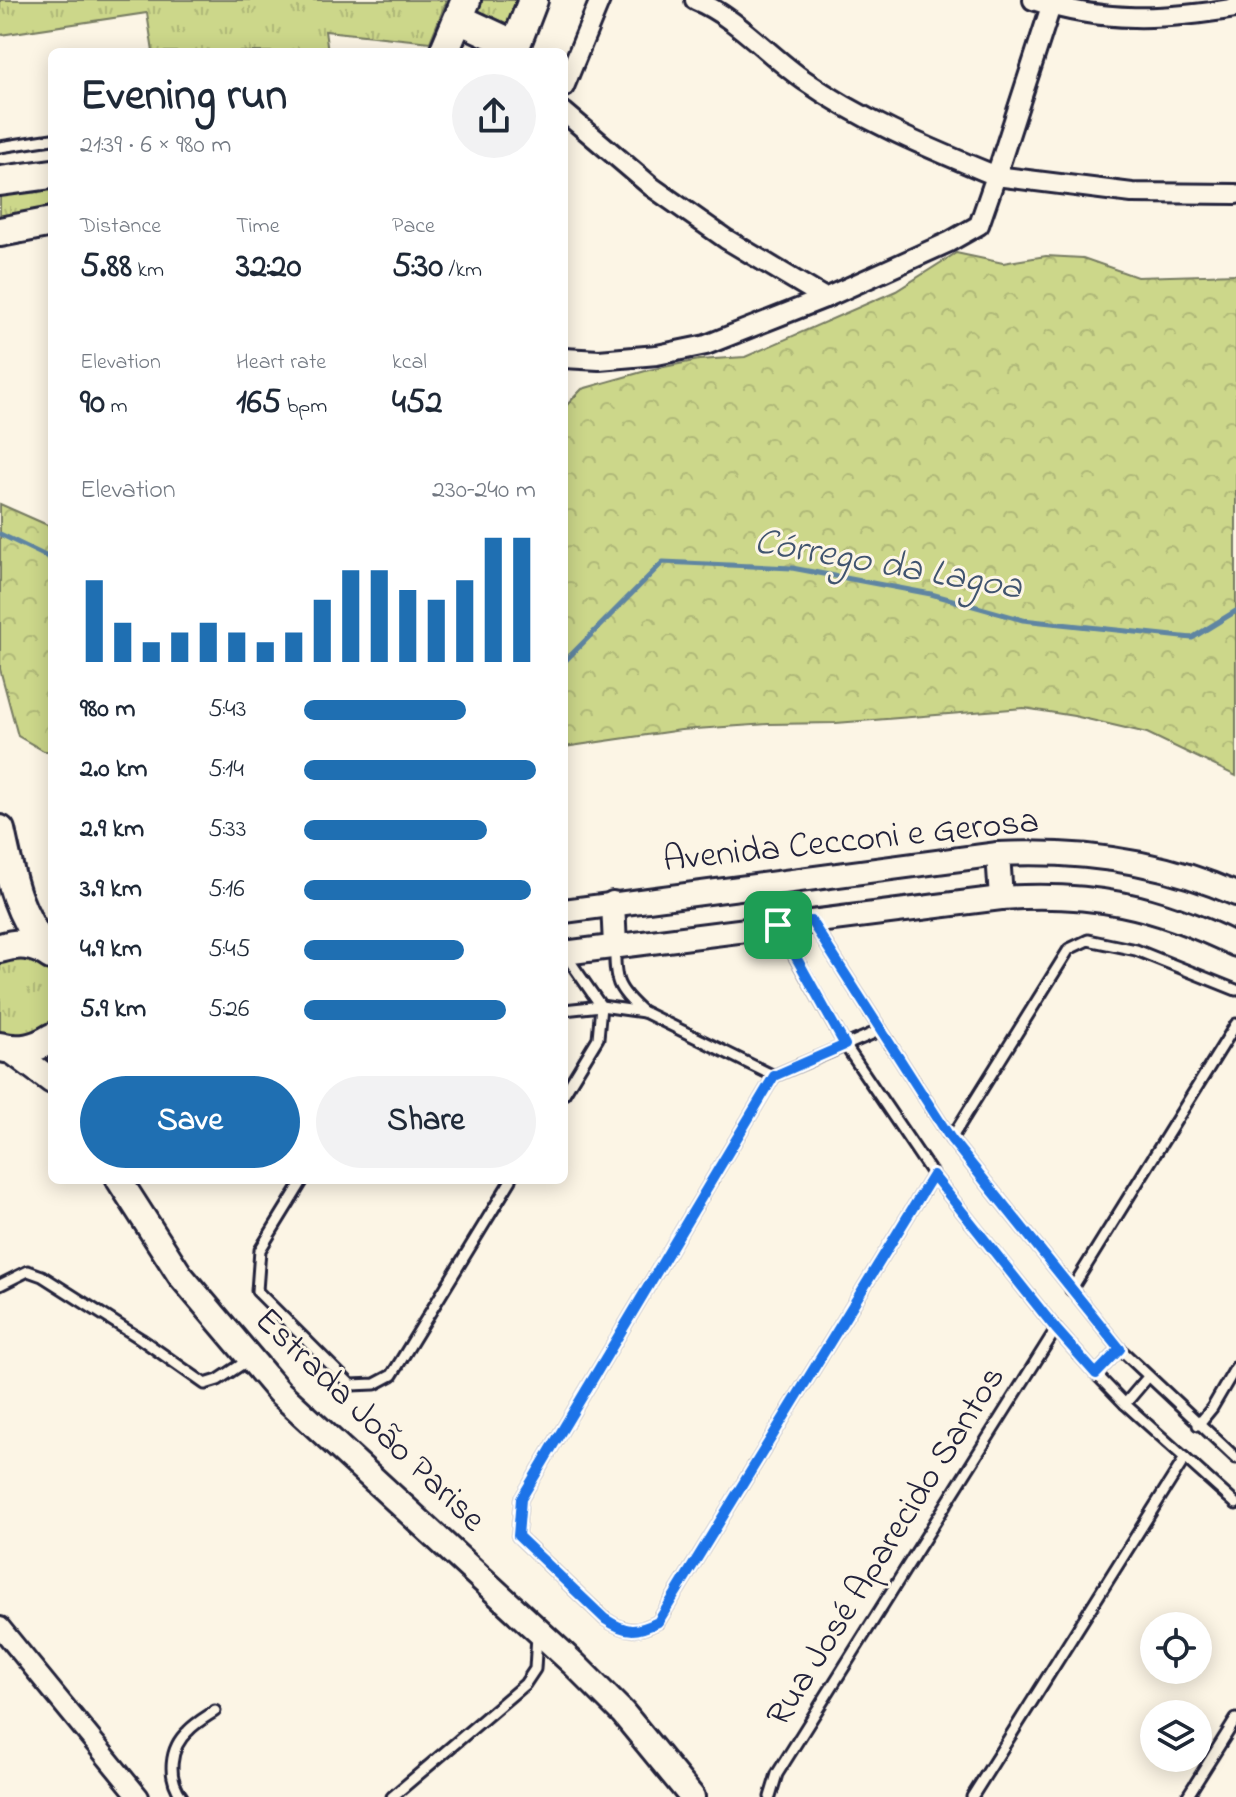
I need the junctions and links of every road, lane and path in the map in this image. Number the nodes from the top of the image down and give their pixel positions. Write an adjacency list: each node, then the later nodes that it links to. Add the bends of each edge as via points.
1 (533, 0): 9 (main road)
2 (600, 0): 10 (street)
3 (695, 0): 15 (street, via 843,106 891,133)
4 (1046, 2): 5 (street, via 1102,16 1149,19); 15 (street)
5 (1236, 8)
6 (463, 9): 7 (main road); 8 (main road)
7 (446, 48)
8 (509, 48)
9 (513, 48)
10 (568, 77)
11 (568, 115): 20 (street, via 652,187)
12 (48, 140): 13 (lane)
13 (0, 147)
14 (48, 175): 16 (main road)
15 (996, 176): 17 (street, via 1132,193); 20 (street, via 979,225)
16 (0, 181)
17 (1236, 194)
18 (48, 223): 19 (main road)
19 (0, 232)
20 (825, 298): 21 (street, via 706,345 657,355)
21 (568, 358)
22 (0, 830): 34 (main road, via 14,894)
23 (998, 854): 24 (street, Avenida Cecconi e Gerosa, via 1093,855 1204,880); 25 (street); 26 (street, Avenida Cecconi e Gerosa)
24 (1236, 894)
25 (1001, 898): 28 (street, Avenida Cecconi e Gerosa); 30 (street, Avenida Cecconi e Gerosa, via 1038,895 1132,905 1189,922)
26 (613, 903): 27 (street, Avenida Cecconi e Gerosa); 31 (street)
27 (568, 910)
28 (811, 921): 29 (street, Avenida Cecconi e Gerosa); 41 (lane)
29 (778, 925): 31 (street, Avenida Cecconi e Gerosa); 43 (lane)
30 (1236, 945)
31 (615, 946): 33 (street, Avenida Cecconi e Gerosa); 39 (lane, via 618,985)
32 (0, 948): 34 (main road, via 25,944)
33 (568, 952)
34 (48, 953)
35 (568, 959): 37 (lane)
36 (1236, 990): 48 (lane, via 1136,950 1088,940 1069,949)
37 (601, 1006): 38 (lane); 39 (lane); 47 (lane, via 598,1038)
38 (568, 1010)
39 (644, 1012): 45 (lane)
40 (1236, 1024): 54 (lane)
41 (881, 1030): 43 (lane); 48 (lane)
42 (48, 1040): 44 (main road, via 32,1049)
43 (845, 1045): 45 (lane); 49 (lane)
44 (4, 1048): 46 (main road)
45 (774, 1076): 49 (lane, via 521,1499 518,1536 617,1627 639,1631 658,1622)
46 (48, 1078)
47 (568, 1087)
48 (951, 1139): 54 (lane)
49 (933, 1175): 55 (lane)
50 (122, 1184): 57 (main road, Estrada João Parise, via 180,1275)
51 (301, 1184): 52 (lane, via 260,1250 257,1291 351,1385 375,1384 392,1375)
52 (509, 1184)
53 (0, 1285): 57 (lane, via 28,1271 42,1276 205,1384)
54 (1071, 1290): 56 (lane)
55 (1056, 1329): 59 (lane); 74 (lane, Rua José Aparecido Santos, via 777,1774)
56 (1120, 1349): 59 (lane); 60 (lane)
57 (250, 1359): 67 (main road, Estrada João Parise)
58 (1236, 1367): 62 (lane)
59 (1096, 1374): 61 (lane)
60 (1148, 1377): 61 (lane); 62 (lane)
61 (1125, 1404): 63 (lane)
62 (1198, 1425): 64 (lane)
63 (1185, 1458): 65 (lane); 75 (lane)
64 (1236, 1458)
65 (1236, 1504)
66 (0, 1627): 70 (street)
67 (537, 1632): 72 (lane, via 535,1669 525,1684); 73 (main road, Estrada João Parise, via 623,1713)
68 (215, 1711): 71 (lane, via 185,1732 171,1761 174,1787)
69 (1236, 1719): 76 (lane)
70 (139, 1797)
71 (182, 1797)
72 (392, 1797)
73 (692, 1797)
74 (770, 1797)
75 (972, 1797)
76 (1187, 1797)

